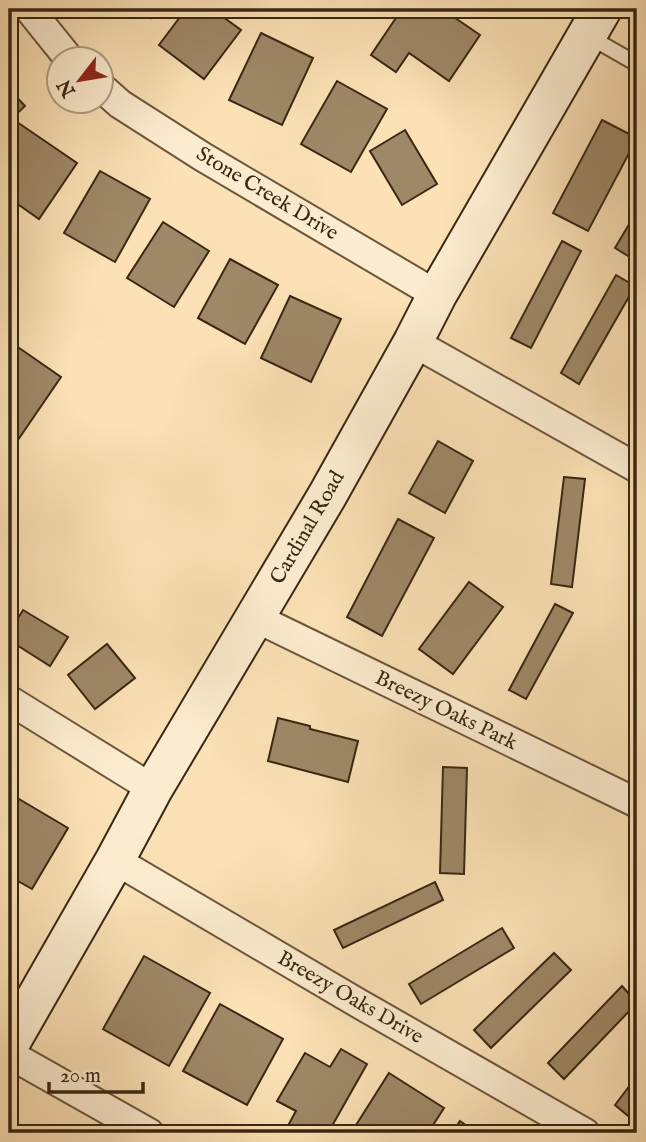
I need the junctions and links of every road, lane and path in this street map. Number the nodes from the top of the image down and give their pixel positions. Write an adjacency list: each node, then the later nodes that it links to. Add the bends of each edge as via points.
1 (29, 9): 3 (street)
2 (594, 22): 4 (lane); 6 (street, Cardinal Road)
3 (59, 46)
4 (637, 64)
5 (116, 100): 6 (street, Stone Creek Drive)
6 (436, 295): 7 (street, Cardinal Road)
7 (413, 342): 8 (street); 9 (street, Cardinal Road)
8 (637, 468)
9 (256, 618): 11 (street, Cardinal Road); 12 (street, Breezy Oaks Park)
10 (9, 700): 11 (street)
11 (153, 789): 13 (street, Cardinal Road)
12 (637, 803)
13 (115, 860): 14 (street, Cardinal Road); 17 (street, Breezy Oaks Drive)
14 (9, 1045)
15 (9, 1054): 16 (street)
16 (149, 1133)
17 (586, 1133)

